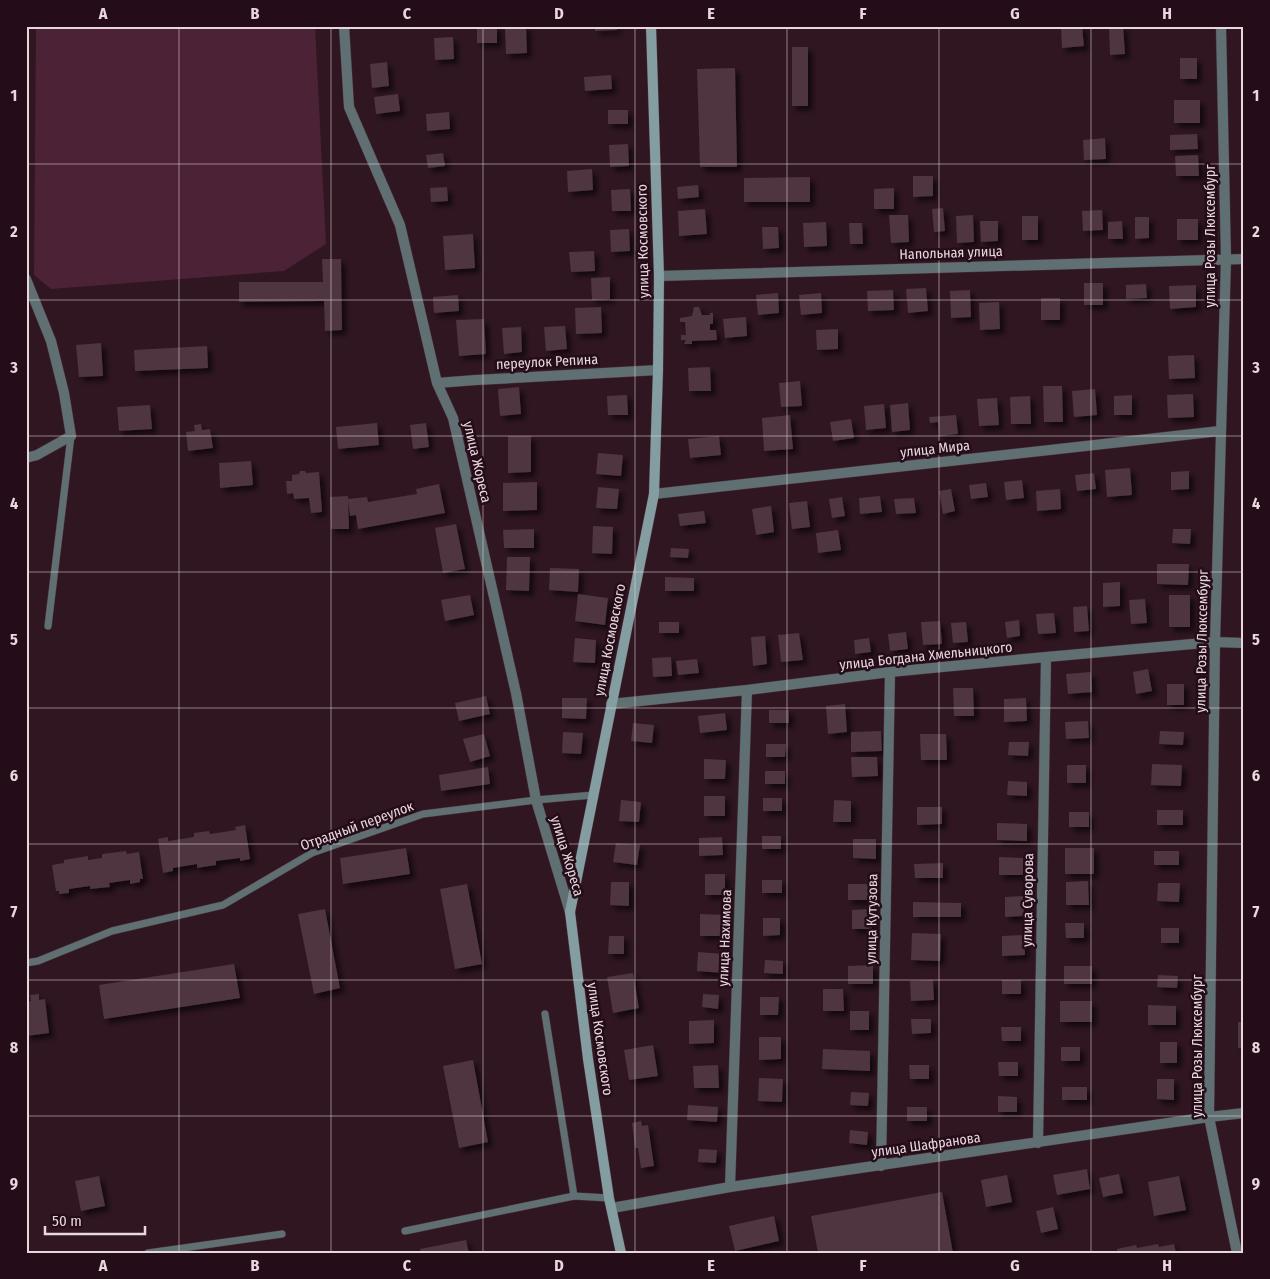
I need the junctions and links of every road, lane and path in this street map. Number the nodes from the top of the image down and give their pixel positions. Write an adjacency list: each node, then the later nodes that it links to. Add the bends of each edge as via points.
1 (344, 26): 9 (street, улица Жореса, via 349,107 400,224)
2 (651, 26): 6 (main road, улица Космовского)
3 (1221, 26): 4 (street, улица Розы Люксембург)
4 (1226, 259): 5 (street, Напольная улица); 6 (street, Напольная улица); 10 (street, улица Розы Люксембург)
5 (1244, 259)
6 (658, 276): 8 (main road, улица Космовского)
7 (26, 279): 11 (street, via 51,341)
8 (658, 370): 9 (street, переулок Репина); 13 (main road, улица Космовского)
9 (437, 384): 22 (street, улица Жореса, via 453,418 516,693)
10 (1220, 431): 13 (street, улица Мира); 15 (street, улица Розы Люксембург)
11 (71, 436): 12 (street); 14 (lane)
12 (26, 458)
13 (654, 494): 20 (main road, улица Космовского)
14 (48, 626)
15 (1215, 642): 16 (street, улица Богдана Хмельницкого); 17 (street, улица Богдана Хмельницкого); 27 (street, улица Розы Люксембург)
16 (1244, 643)
17 (1046, 657): 18 (street, улица Богдана Хмельницкого); 28 (street, улица Суворова)
18 (890, 672): 19 (street, улица Богдана Хмельницкого); 29 (street, улица Кутузова)
19 (747, 690): 20 (street, улица Богдана Хмельницкого); 30 (street, улица Нахимова)
20 (611, 704): 21 (main road, улица Космовского)
21 (593, 795): 22 (lane, Отрадный переулок); 23 (main road, улица Космовского)
22 (536, 800): 23 (street, улица Жореса); 24 (lane, Отрадный переулок, via 423,814 312,854 223,904 112,931)
23 (570, 912): 32 (main road, улица Космовского, via 588,1059)
24 (26, 963)
25 (545, 1014): 31 (lane)
26 (1244, 1113): 27 (street, улица Шафранова)
27 (1209, 1117): 28 (street, улица Шафранова); 37 (street, улица Розы Люксембург)
28 (1038, 1143): 29 (street, улица Шафранова)
29 (881, 1166): 30 (street, улица Шафранова)
30 (730, 1187): 32 (street, улица Шафранова)
31 (574, 1196): 32 (lane); 33 (lane)
32 (611, 1203): 36 (main road, улица Космовского)
33 (405, 1231)
34 (282, 1234): 35 (lane)
35 (148, 1253)
36 (621, 1253)
37 (1237, 1253)

